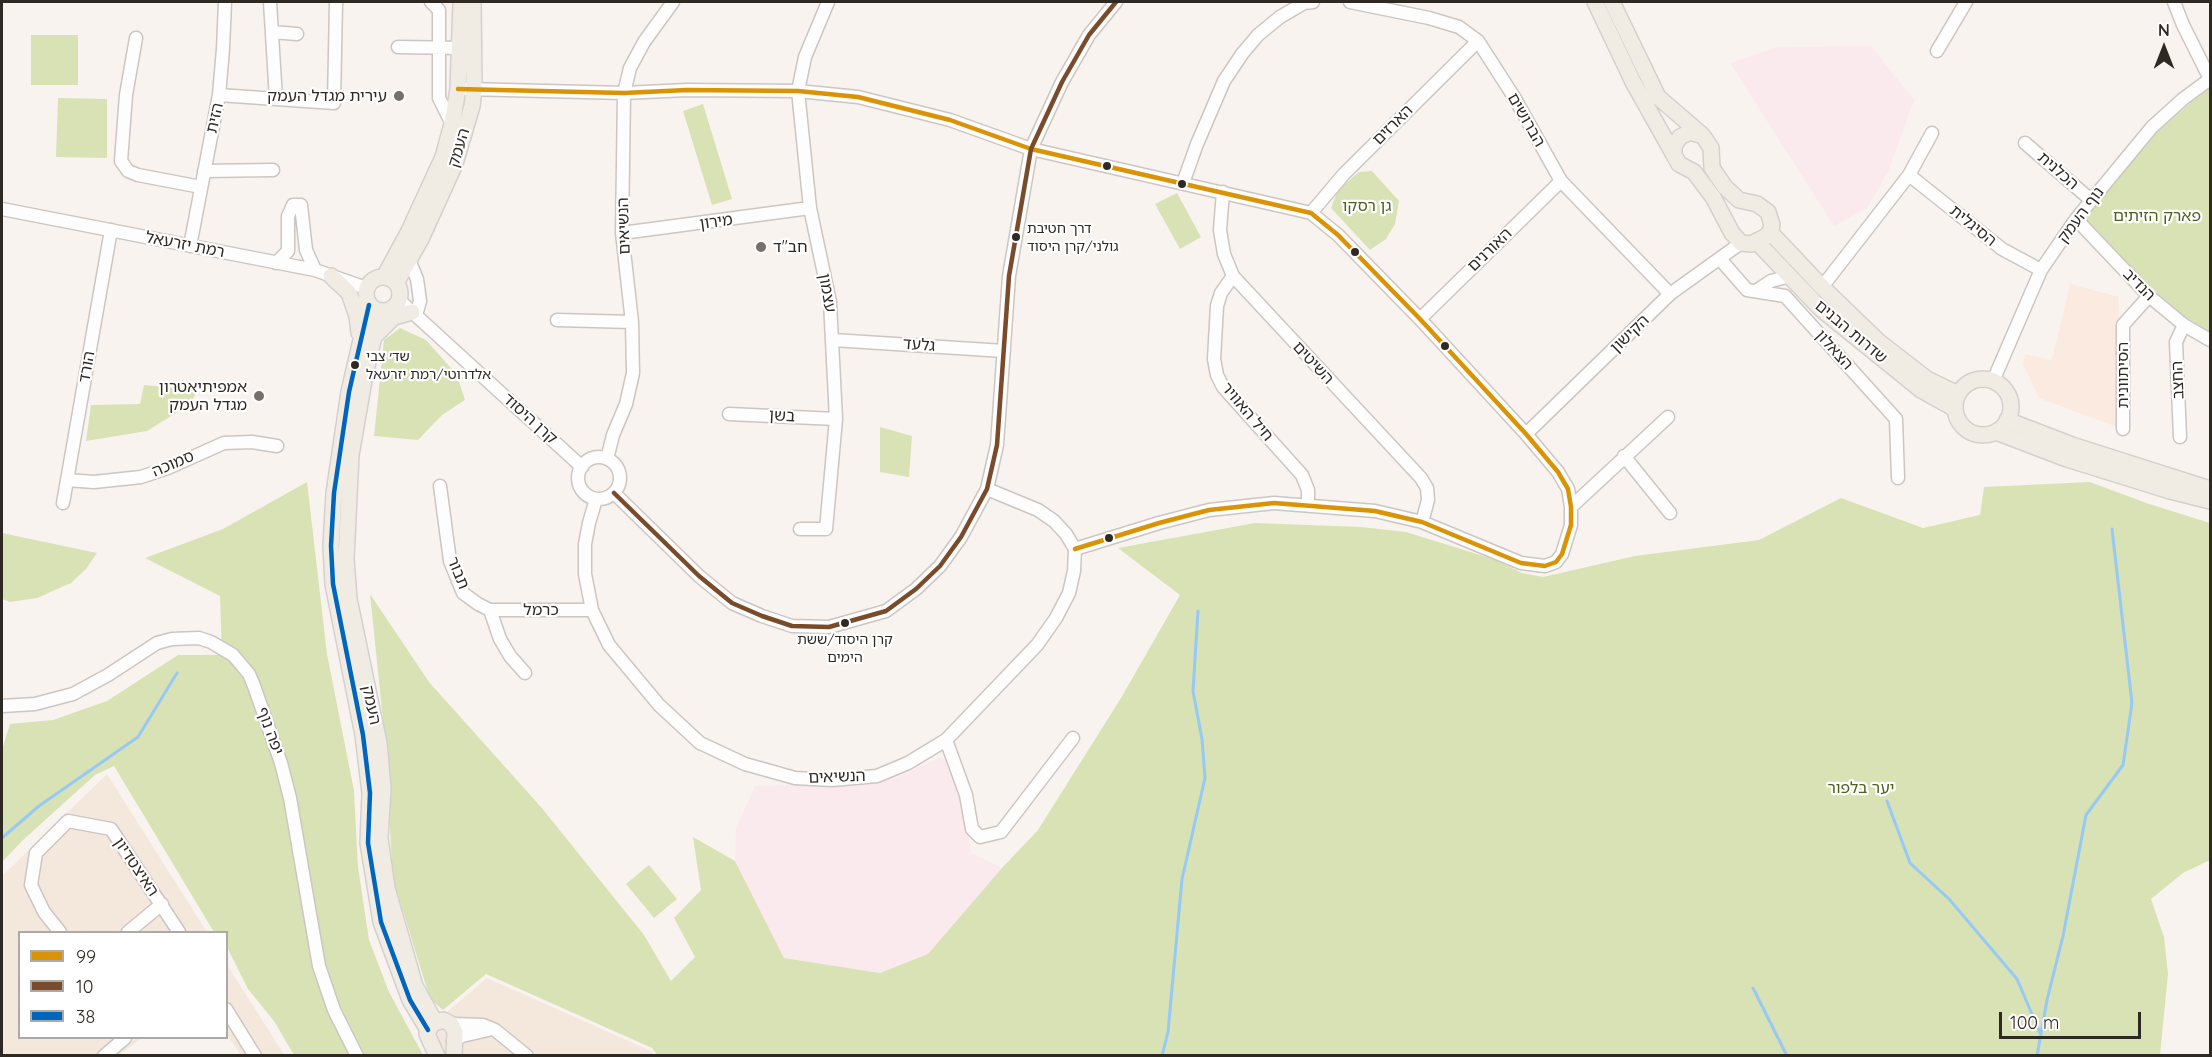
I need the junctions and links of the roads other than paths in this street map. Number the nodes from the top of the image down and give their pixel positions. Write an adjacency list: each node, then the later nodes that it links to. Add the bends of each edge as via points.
1 (225, 2): 28 (street)
2 (270, 2): 16 (street)
3 (336, 2): 29 (street, הזית, via 334,103)
4 (431, 2): 21 (street, via 440,10)
5 (461, 2): 22 (main road, העמק)
6 (474, 2): 22 (main road, העמק)
7 (673, 2): 27 (street, הנשיאים, via 644,42 630,68)
8 (828, 2): 26 (street, עצמון, via 805,57)
9 (1116, 2): 34 (street, via 1084,44 1062,82)
10 (1313, 2): 40 (street, via 1280,17 1242,54 1224,81)
11 (1350, 2): 19 (street, הברושים, via 1459,27)
12 (1595, 2): 35 (main road)
13 (1612, 2): 32 (main road, via 1658,97)
14 (1966, 2): 23 (street)
15 (2174, 2): 24 (street)
16 (272, 32): 17 (street); 29 (street)
17 (297, 34)
18 (136, 38): 41 (street, via 126,95 121,161 128,171 138,175)
19 (1478, 41): 39 (street, הברושים); 46 (street, הארזים, via 1344,174)
20 (398, 47): 21 (street)
21 (440, 48): 22 (street); 30 (street, via 439,98)
22 (466, 48): 25 (main road, העמק)
23 (1937, 51)
24 (2210, 79): 43 (street, נוף העמק, via 2152,127)
25 (466, 89): 27 (street); 30 (main road, העמק); 55 (main road, העמק, via 472,106 455,164)
26 (798, 91): 27 (street); 34 (street, via 858,97 908,108); 44 (street, עצמון)
27 (624, 93): 50 (street, הנשיאים)
28 (219, 95): 29 (street, הזית); 37 (street, הזית)
29 (276, 99)
30 (452, 124): 62 (main road, העמק, via 443,157)
31 (1932, 133): 38 (street)
32 (1703, 136): 35 (main road, via 1690,132 1680,138); 49 (main road, via 1711,148 1713,168 1725,186 1740,200 1763,207 1771,218)
33 (2025, 143): 43 (street, הכלנית)
34 (1031, 149): 40 (street); 79 (street, via 1009,276)
35 (1674, 155): 52 (main road, via 1679,164 1694,172)
36 (273, 170): 37 (street)
37 (204, 171): 41 (street, הזית)
38 (1908, 175): 58 (street, הסיגלית, via 2002,249); 63 (street)
39 (1561, 181): 66 (street, הברושים); 71 (street, האורנים)
40 (1183, 183): 42 (street)
41 (201, 187): 53 (street, הזית)
42 (1223, 192): 46 (street); 60 (street, השיטים, via 1220,230)
43 (2091, 200): 47 (street, נוף העמק)
44 (810, 208): 50 (street, מירון); 76 (street, עצמון, via 830,302)
45 (2, 209): 48 (street, רמת יזרעאל)
46 (1311, 213): 71 (street, via 1338,235)
47 (2076, 219): 58 (street, נוף העמק); 67 (street, הנדיב)
48 (111, 230): 53 (street, רמת יזרעאל); 96 (street, הורד)
49 (1770, 232): 51 (main road); 63 (main road, שדרות הבנים)
50 (622, 233): 73 (street, הנשיאים)
51 (1757, 242): 52 (main road); 61 (main road, שדרות הבנים)
52 (1741, 243): 54 (street, הקישון)
53 (190, 246): 56 (street, רמת יזרעאל)
54 (1720, 259): 65 (street, הצאלון, via 1747,290); 66 (street, הקישון)
55 (409, 261): 62 (main road, העמק); 70 (street, via 420,301)
56 (276, 262): 57 (street, רמת יזרעאל); 57 (street, via 288,251 288,216 293,205 301,205 306,250)
57 (315, 270): 59 (street, רמת יזרעאל)
58 (2041, 270): 80 (street, נוף העמק)
59 (331, 276): 64 (street, רמת יזרעאל); 78 (main road, via 350,293 357,315)
60 (1233, 276): 104 (street, חיל האוויר, via 1217,306 1217,375 1223,387 1302,475); 107 (street, השיטים, via 1421,478 1428,501)
61 (1790, 276): 65 (street, via 1771,281); 82 (main road, שדרות הבנים, via 1822,310 1870,350 1921,390)
62 (390, 280): 64 (main road, via 373,279); 68 (main road, via 400,291)
63 (1822, 287): 81 (main road, שדרות הבנים, via 1878,341 1927,379)
64 (366, 288): 69 (main road, via 365,294)
65 (1756, 291): 95 (street, הצאלון, via 1785,296 1896,419)
66 (1671, 294): 89 (street, הקישון)
67 (2149, 296): 74 (street, הנדיב); 87 (street, הסיתוונית, via 2123,325)
68 (399, 300): 69 (main road, via 392,309); 70 (street, קרן היסוד)
69 (375, 308): 75 (main road, העמק); 78 (main road, העמק)
70 (414, 313): 75 (main road, via 394,317); 94 (street, קרן היסוד)
71 (1420, 319): 89 (street)
72 (557, 320): 73 (street)
73 (632, 322): 93 (street, הנשיאים, via 633,373)
74 (2184, 325): 77 (street, הנדיב); 90 (street, החצב, via 2176,342)
75 (376, 335): 122 (main road, העמק, via 351,455 346,548 349,599 379,743 383,788 380,838 387,888 415,986)
76 (833, 340): 79 (street, גלעד); 85 (street, עצמון)
77 (2211, 340)
78 (360, 350): 122 (main road, העמק, via 334,493 333,584 363,735 370,793 368,843 381,921 410,1000)
79 (1004, 351): 98 (street, via 997,445)
80 (1993, 381): 81 (main road, via 1977,380); 86 (main road, via 2001,386 2010,402)
81 (1958, 394): 82 (main road)
82 (1955, 409): 88 (main road, via 1957,418 1969,431 1987,435)
83 (729, 414): 85 (street, בשן)
84 (1668, 417): 92 (street)
85 (836, 419): 108 (street, עצמון, via 826,530)
86 (2007, 420): 88 (main road); 99 (main road)
87 (2123, 429)
88 (1996, 432): 102 (main road, via 2067,459)
89 (1527, 434): 105 (street, via 1558,472 1568,489)
90 (2180, 437)
91 (277, 446): 96 (street, סמוכה, via 224,443 141,477 102,482)
92 (1624, 456): 105 (street); 106 (street)
93 (607, 459): 94 (street, via 591,459); 100 (street, via 620,474 620,484)
94 (582, 466): 101 (street, via 579,484 585,494)
95 (1898, 478)
96 (67, 480): 103 (street, הורד)
97 (440, 486): 110 (street, תבור, via 450,561 463,592)
98 (987, 489): 100 (street, via 946,559 916,589 886,611 829,627 792,626 732,603); 109 (street, via 1054,520)
99 (2211, 489)
100 (614, 493): 101 (street)
101 (596, 499): 111 (street, הנשיאים, via 585,544 585,574)
102 (2211, 501)
103 (63, 503)
104 (1308, 505): 107 (street, via 1375,511); 109 (street, via 1263,504 1209,510)
105 (1571, 507): 107 (street, via 1562,554 1545,566 1521,563)
106 (1670, 513)
107 (1422, 522)
108 (800, 530)
109 (1075, 549): 115 (street, הנשיאים, via 1069,593 1056,618 1036,645)
110 (490, 610): 111 (street, כרמל); 112 (street, via 500,639)
111 (592, 610): 115 (street, הנשיאים, via 609,645 659,705 700,744 745,764 795,778 877,776)
112 (525, 673)
113 (2, 706): 128 (street, יפה נוף, via 35,704 73,694 158,643 172,639 205,640 233,655 254,686 281,763 317,957 330,1001)
114 (1073, 738): 115 (street, via 1001,832 980,837 972,829 966,795)
115 (946, 740)
116 (162, 904): 117 (street, האיצטדיון, via 111,829 68,821 36,853 31,885); 118 (street); 119 (street, האיצטדיון)
117 (58, 931)
118 (130, 931)
119 (178, 931)
120 (228, 1012): 127 (street)
121 (451, 1024): 122 (main road, via 442,1020); 123 (street); 125 (main road)
122 (431, 1026): 129 (main road, העמק, via 428,1039)
123 (495, 1029): 125 (street, via 462,1036); 130 (street)
124 (124, 1039): 126 (street)
125 (454, 1048)
126 (104, 1056)
127 (255, 1056)
128 (357, 1056)
129 (437, 1056)
130 (527, 1056)

